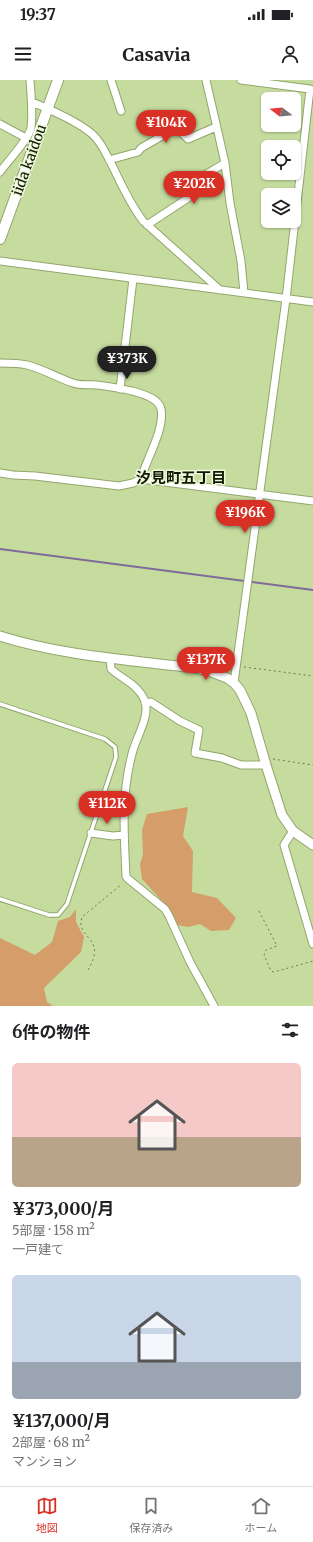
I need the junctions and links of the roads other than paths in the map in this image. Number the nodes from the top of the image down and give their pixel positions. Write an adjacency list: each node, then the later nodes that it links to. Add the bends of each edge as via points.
1 (30, 80): 6 (street)
2 (58, 80): 7 (main road, iida kaidou)
3 (111, 80): 8 (street)
4 (206, 80): 10 (street)
5 (241, 80): 21 (street, via 310,89)
6 (32, 102): 7 (street); 11 (street, via 31,129)
7 (47, 108): 12 (street, via 91,133 101,144); 16 (main road, iida kaidou)
8 (121, 111)
9 (0, 124): 11 (street)
10 (216, 127): 12 (street, via 188,139 180,131 169,132 138,152); 13 (street)
11 (26, 138): 14 (street)
12 (109, 160): 15 (street, via 133,209)
13 (225, 163): 15 (street, via 198,179 188,198); 20 (street)
14 (0, 172)
15 (147, 225): 19 (street)
16 (0, 239)
17 (0, 261): 18 (street)
18 (133, 279): 19 (street); 24 (street)
19 (221, 290): 20 (street)
20 (244, 293): 21 (street)
21 (286, 299): 22 (street); 27 (street)
22 (313, 302)
23 (0, 363): 24 (street, via 27,365 74,384)
24 (120, 389): 26 (street, via 146,395 160,404 158,434)
25 (0, 472): 26 (street, via 119,486)
26 (142, 479): 27 (street)
27 (259, 494): 28 (street); 31 (street)
28 (313, 501)
29 (0, 636): 30 (street, via 44,648)
30 (110, 658): 31 (street, via 195,668 209,671); 32 (street, via 111,669 135,686)
31 (234, 683): 34 (street, via 244,696 251,713)
32 (145, 703): 34 (street, via 151,702 199,730 195,753 241,765); 37 (street, via 143,725 132,752 124,794)
33 (0, 704): 36 (lane, via 106,739 115,747 116,757)
34 (265, 762): 35 (street, via 282,815)
35 (293, 832): 38 (street); 40 (street, via 284,845)
36 (91, 833): 37 (street); 39 (lane, via 67,904 58,915 49,915)
37 (124, 835): 41 (street, via 128,878 159,904 169,916)
38 (313, 845)
39 (0, 899)
40 (313, 944)
41 (214, 1006)

